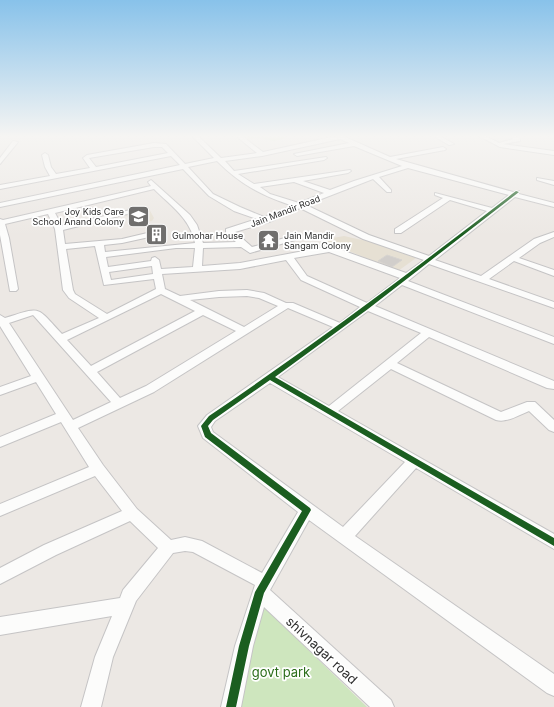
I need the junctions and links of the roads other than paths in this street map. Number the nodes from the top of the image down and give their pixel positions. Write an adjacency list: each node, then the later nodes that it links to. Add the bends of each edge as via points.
1 (49, 169): 13 (street)
2 (94, 169): 13 (street)
3 (168, 169): 12 (street)
4 (185, 169): 33 (street, via 211,195 222,202)
5 (229, 169): 11 (street)
6 (257, 169): 11 (street)
7 (399, 169): 14 (street, Jain Mandir Road)
8 (420, 169): 23 (street)
9 (427, 169): 23 (street)
10 (348, 171): 15 (street)
11 (233, 173): 19 (street)
12 (144, 174): 20 (street); 27 (street)
13 (54, 177): 18 (street)
14 (375, 177): 21 (street); 22 (street, Jain Mandir Road)
15 (295, 180): 19 (street); 22 (street)
16 (540, 180): 17 (street)
17 (554, 183)
18 (0, 186)
19 (252, 186): 29 (street, via 268,195)
20 (155, 187): 32 (street); 43 (street, via 181,208 195,228)
21 (389, 191)
22 (330, 193): 29 (street, Jain Mandir Road)
23 (516, 193): 26 (street); 28 (street); 31 (street)
24 (436, 194): 25 (street)
25 (448, 198): 31 (street); 36 (street)
26 (554, 202)
27 (0, 205)
28 (554, 205)
29 (301, 206): 33 (street, Jain Mandir Road); 49 (street, via 366,238)
30 (139, 210): 35 (street)
31 (494, 210): 49 (street)
32 (51, 212): 34 (street); 35 (street)
33 (266, 220): 42 (street, Jain Mandir Road, via 229,231)
34 (0, 222): 39 (street)
35 (59, 229): 44 (street)
36 (398, 231)
37 (160, 232): 41 (street, via 132,240)
38 (554, 234): 48 (street, via 537,241)
39 (3, 238): 45 (street)
40 (292, 238): 42 (street, via 250,250)
41 (99, 243): 44 (street); 46 (street)
42 (244, 244): 43 (street)
43 (199, 245): 46 (street); 52 (street)
44 (62, 247): 63 (street, via 68,290 72,296)
45 (4, 255): 56 (street)
46 (101, 255): 51 (street)
47 (288, 257): 52 (street, via 240,266); 54 (street, via 330,249); 61 (street, via 304,278)
48 (512, 258): 53 (street); 55 (street)
49 (430, 260): 54 (street); 55 (street)
50 (157, 268): 51 (street); 51 (street, via 107,283); 52 (street); 57 (street)
51 (104, 270)
52 (197, 270)
53 (554, 273)
54 (404, 279): 61 (street); 69 (street)
55 (483, 279): 59 (street)
56 (13, 289)
57 (160, 290): 58 (street); 63 (street)
58 (178, 299): 60 (street, via 254,294 276,299); 62 (street)
59 (554, 305)
60 (285, 306): 65 (street, via 290,305); 66 (street)
61 (366, 307): 65 (street); 67 (street)
62 (202, 310): 66 (street); 71 (street)
63 (107, 318): 68 (street)
64 (1, 320): 68 (street, via 33,312 38,314); 72 (street)
65 (339, 326): 73 (street)
66 (244, 331): 76 (street, via 150,389)
67 (428, 333): 70 (street); 74 (street)
68 (61, 339): 71 (street)
69 (554, 341)
70 (390, 364): 77 (street); 79 (street, via 500,417 531,405)
71 (90, 371): 76 (street)
72 (39, 377): 75 (street); 78 (street)
73 (271, 378): 77 (street); 84 (street, via 211,418 204,426 208,435)
74 (554, 384)
75 (0, 391)
76 (119, 404): 78 (street)
77 (329, 412): 81 (street)
78 (67, 421): 80 (street); 82 (street)
79 (554, 427)
80 (0, 442)
81 (414, 461): 86 (street); 87 (street)
82 (98, 469): 83 (street); 85 (street)
83 (0, 510)
84 (307, 510): 86 (street); 90 (street)
85 (132, 513): 88 (street); 89 (street)
86 (344, 536): 93 (street)
87 (554, 542)
88 (168, 547): 90 (street, shivnagar road, via 185,544 196,546); 91 (street, via 129,596)
89 (0, 576)
90 (263, 587): 95 (street, via 244,646); 96 (street, shivnagar road)
91 (126, 605): 92 (street); 94 (street, via 104,657)
92 (0, 626)
93 (554, 686)
94 (91, 707)
95 (231, 707)
96 (384, 707)

